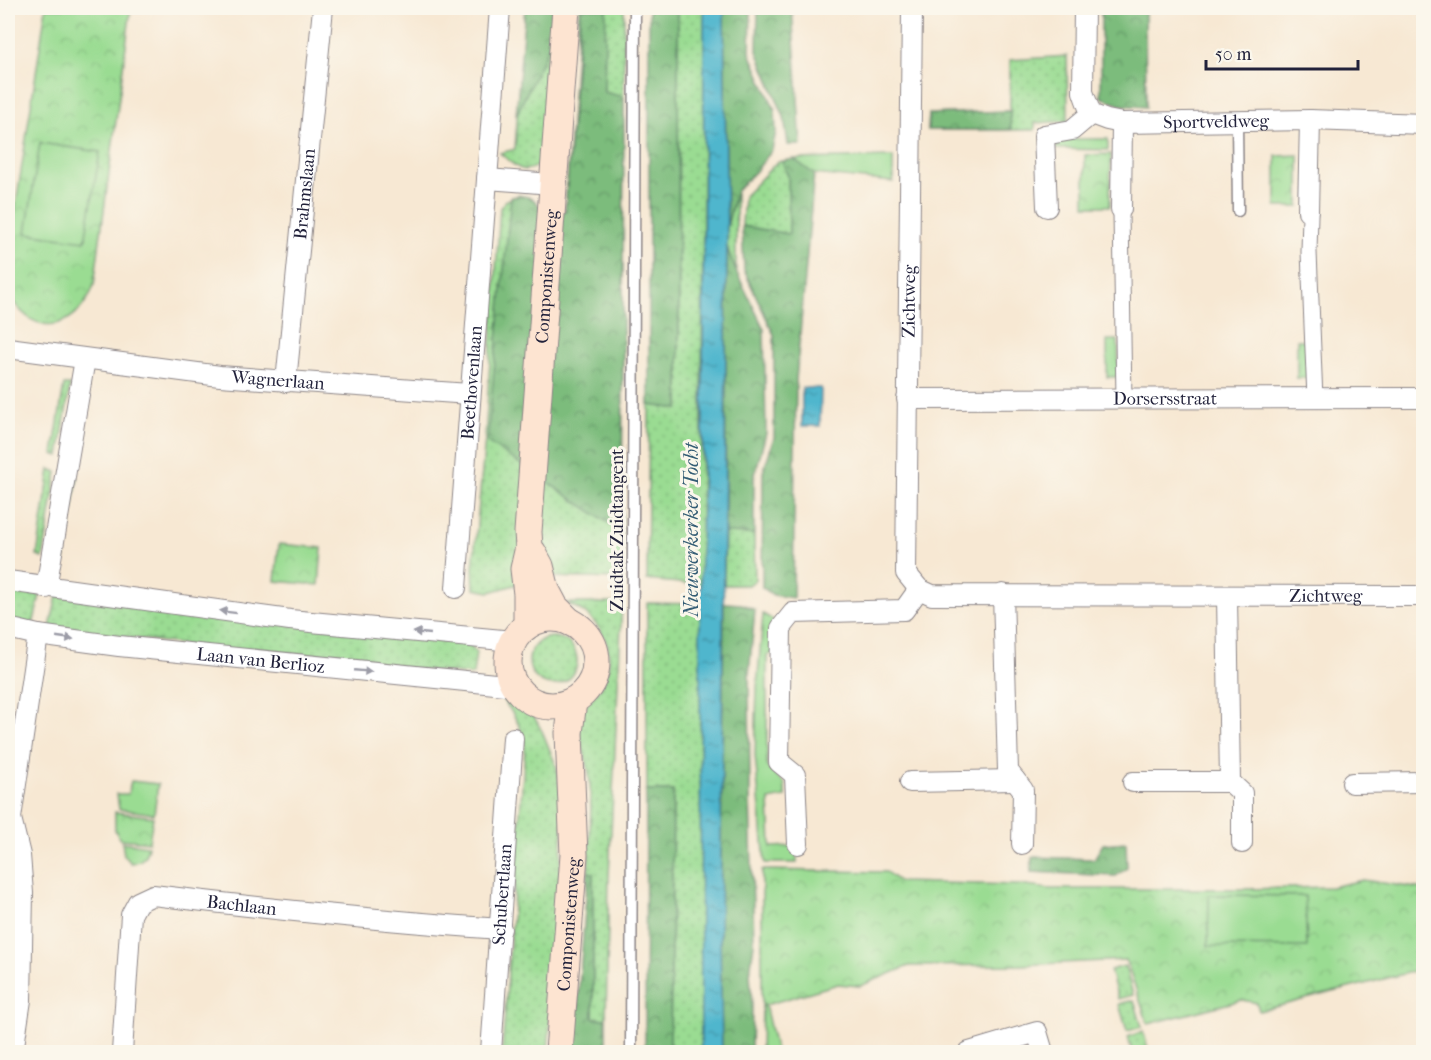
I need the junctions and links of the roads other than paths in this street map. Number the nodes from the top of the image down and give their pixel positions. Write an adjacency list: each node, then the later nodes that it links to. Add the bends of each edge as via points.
1 (323, 8): 20 (street, Brahmslaan)
2 (501, 8): 12 (street, Beethovenlaan)
3 (566, 8): 13 (main road, Componistenweg)
4 (635, 8): 59 (lane, Zuidtak Zuidtangent)
5 (912, 8): 23 (street, Zichtweg)
6 (1084, 8): 7 (street, via 1083,92)
7 (1091, 114): 10 (street, Sportveldweg); 14 (street, via 1072,130 1044,135)
8 (1310, 120): 9 (street, Sportveldweg); 11 (street, Sportveldweg); 17 (street)
9 (1237, 121): 10 (street, Sportveldweg); 16 (lane)
10 (1122, 123): 15 (street)
11 (1424, 124)
12 (487, 179): 13 (street); 21 (street, Beethovenlaan)
13 (552, 184): 26 (main road, Componistenweg)
14 (1047, 207)
15 (1121, 211): 24 (street)
16 (1238, 211)
17 (1309, 213): 25 (street)
18 (8, 348): 19 (street, Wagnerlaan)
19 (85, 358): 20 (street, Wagnerlaan); 28 (street)
20 (286, 382): 21 (street, Wagnerlaan)
21 (469, 394): 29 (street, Beethovenlaan)
22 (1424, 398): 25 (street, Dorsersstraat)
23 (907, 399): 24 (street, Dorsersstraat); 30 (street, Zichtweg, via 906,573)
24 (1124, 399): 25 (street, Dorsersstraat)
25 (1315, 399)
26 (529, 547): 34 (main road, Componistenweg, via 555,607); 37 (main road, Componistenweg)
27 (8, 581): 28 (street)
28 (46, 588): 37 (street, one-way to 28, via 290,620)
29 (456, 588)
30 (919, 589): 31 (street, Zichtweg, via 932,595); 51 (street, via 904,610 793,613 781,628 779,762 795,775)
31 (1003, 594): 32 (street, Zichtweg); 42 (street, via 1008,771)
32 (1227, 596): 33 (street, Zichtweg); 45 (street)
33 (1424, 596)
34 (570, 622): 37 (main road, via 541,620); 39 (main road, via 592,645 596,660 585,691)
35 (8, 628): 36 (street, Laan van Berlioz)
36 (38, 634): 38 (street, Laan van Berlioz, one-way to 38); 49 (street)
37 (520, 634): 38 (main road, via 508,656 508,672)
38 (514, 686): 40 (main road, via 527,699)
39 (573, 701): 40 (main road); 48 (main road, Componistenweg, via 569,733)
40 (543, 706): 48 (main road, Componistenweg, via 554,727)
41 (513, 738): 53 (street, Schubertlaan)
42 (1015, 780): 43 (street); 52 (street, via 1023,790)
43 (910, 782)
44 (1133, 782): 45 (street)
45 (1230, 782): 50 (street, via 1242,793)
46 (1424, 782): 47 (street)
47 (1352, 783)
48 (572, 797): 58 (main road, Componistenweg, via 574,855)
49 (9, 821): 55 (street, via 20,855 23,893 21,1000)
50 (1242, 843)
51 (798, 844)
52 (1022, 844)
53 (501, 929): 56 (street, Bachlaan, via 408,923 153,895 138,902 131,915); 57 (street, Schubertlaan)
54 (981, 1051): 60 (street, via 1037,1032)
55 (13, 1053)
56 (122, 1053)
57 (491, 1053)
58 (559, 1053)
59 (631, 1053)
60 (1043, 1053)

